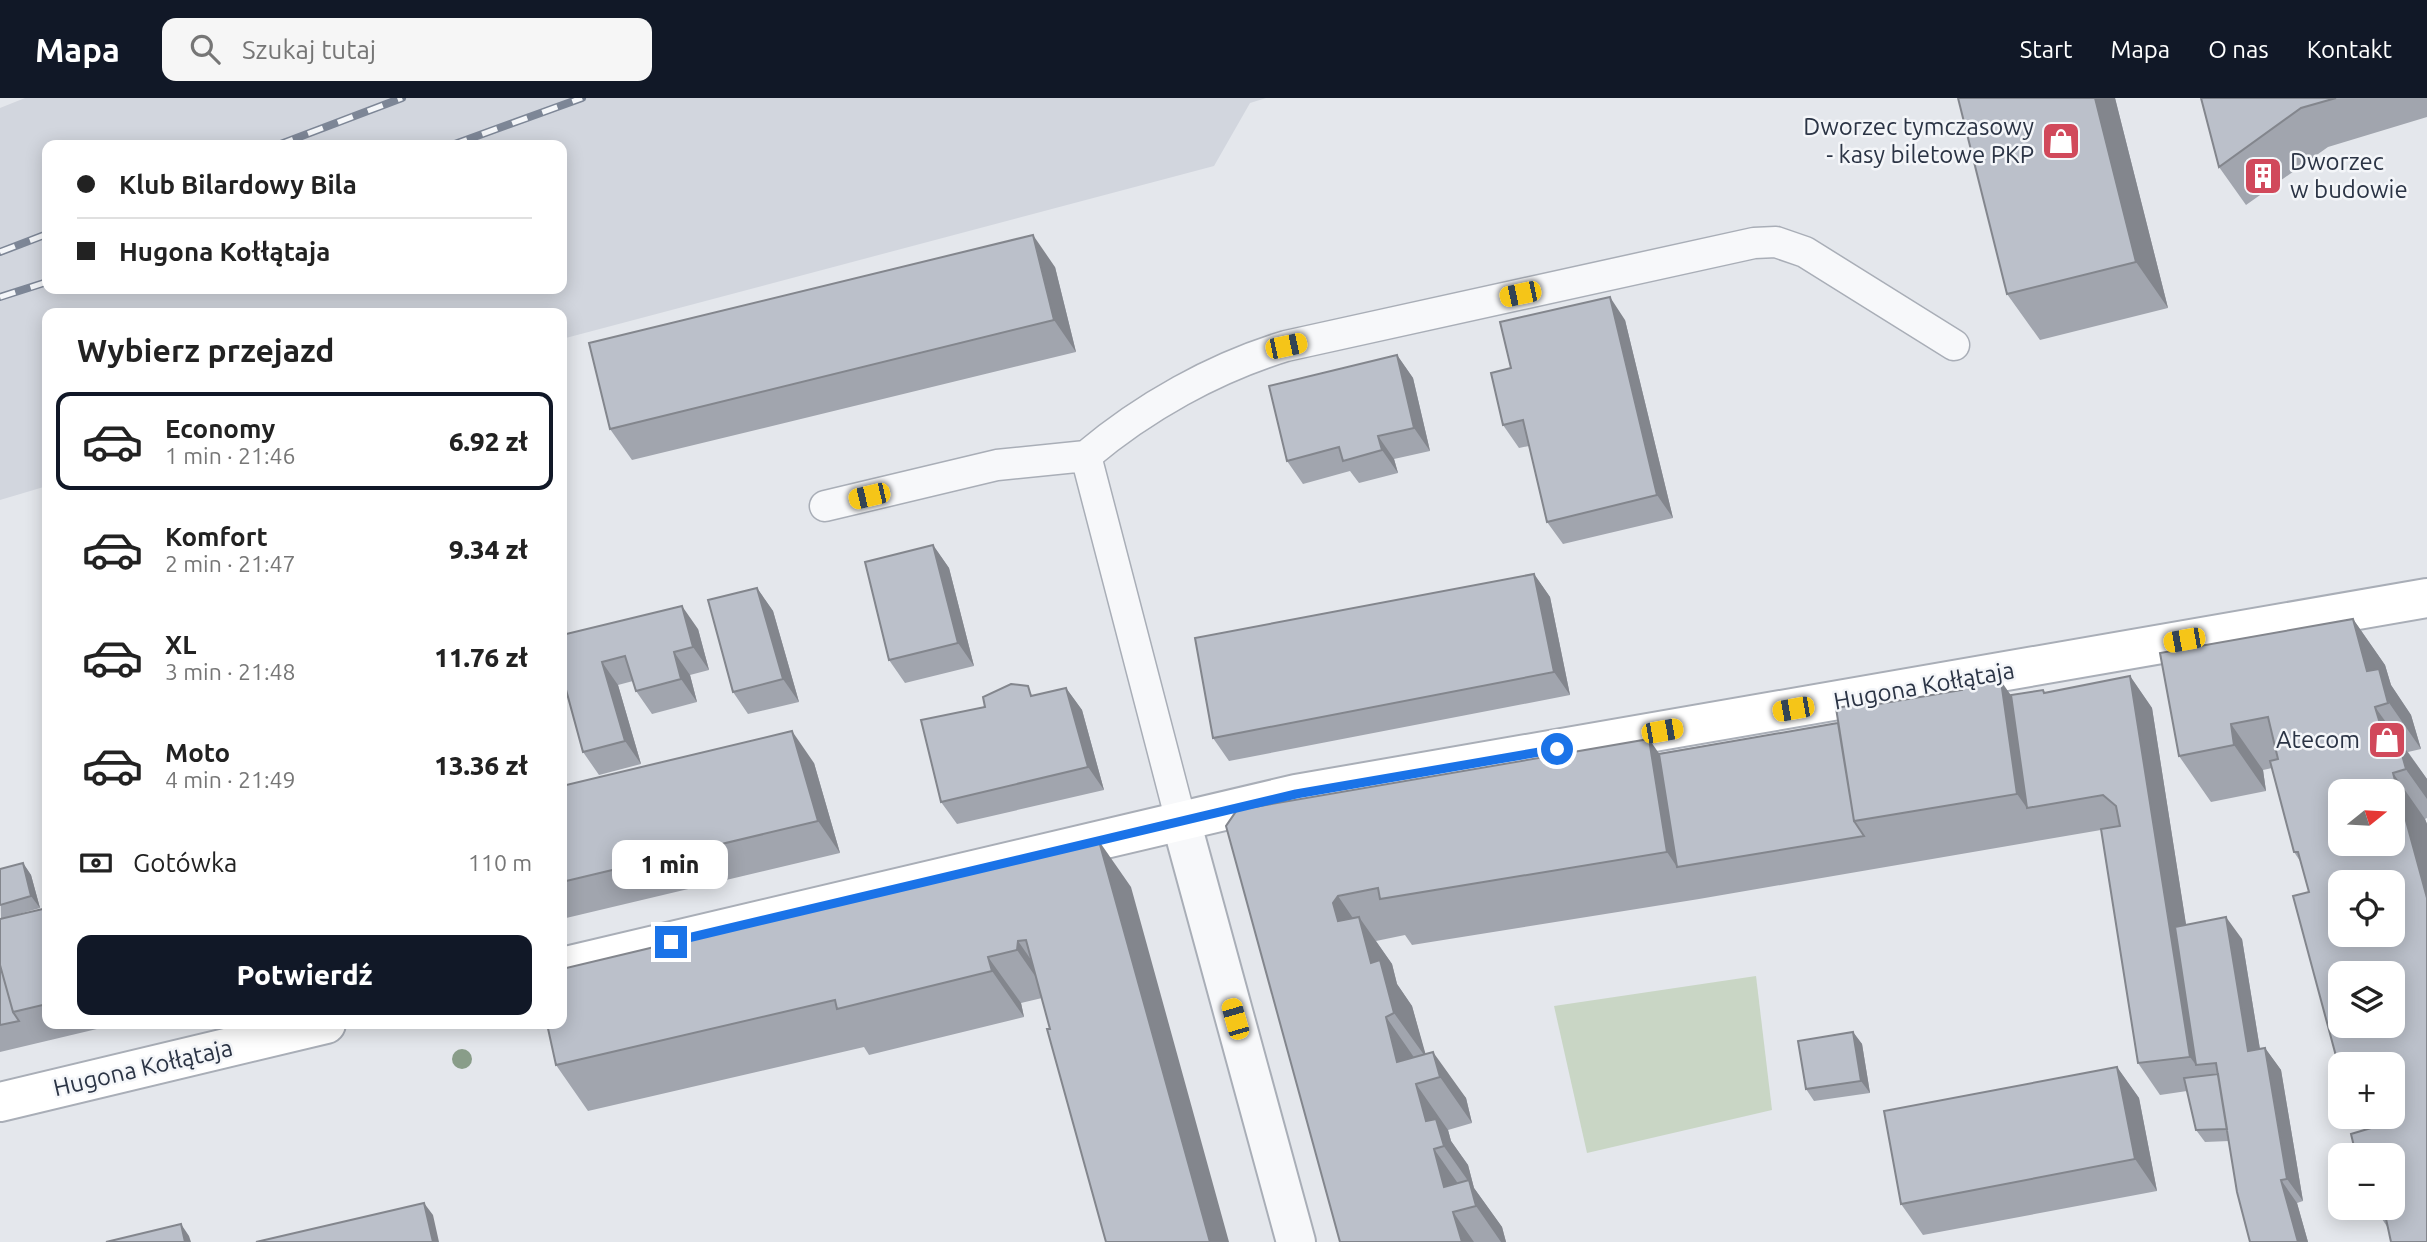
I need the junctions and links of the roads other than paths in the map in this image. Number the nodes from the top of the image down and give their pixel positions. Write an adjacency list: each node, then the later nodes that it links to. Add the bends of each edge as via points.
1 (1954, 345): 2 (lane, via 1805,252 1776,242 1754,243 1248,358 1192,384)
2 (1086, 456): 3 (lane, via 997,465); 5 (lane)
3 (825, 506)
4 (2427, 598): 5 (street, Hugona Kołłątaja, via 1296,794)
5 (1181, 821): 6 (street, Hugona Kołłątaja); 9 (street)
6 (567, 966)
7 (305, 1029): 8 (street, Hugona Kołłątaja)
8 (0, 1102)
9 (1296, 1242)

